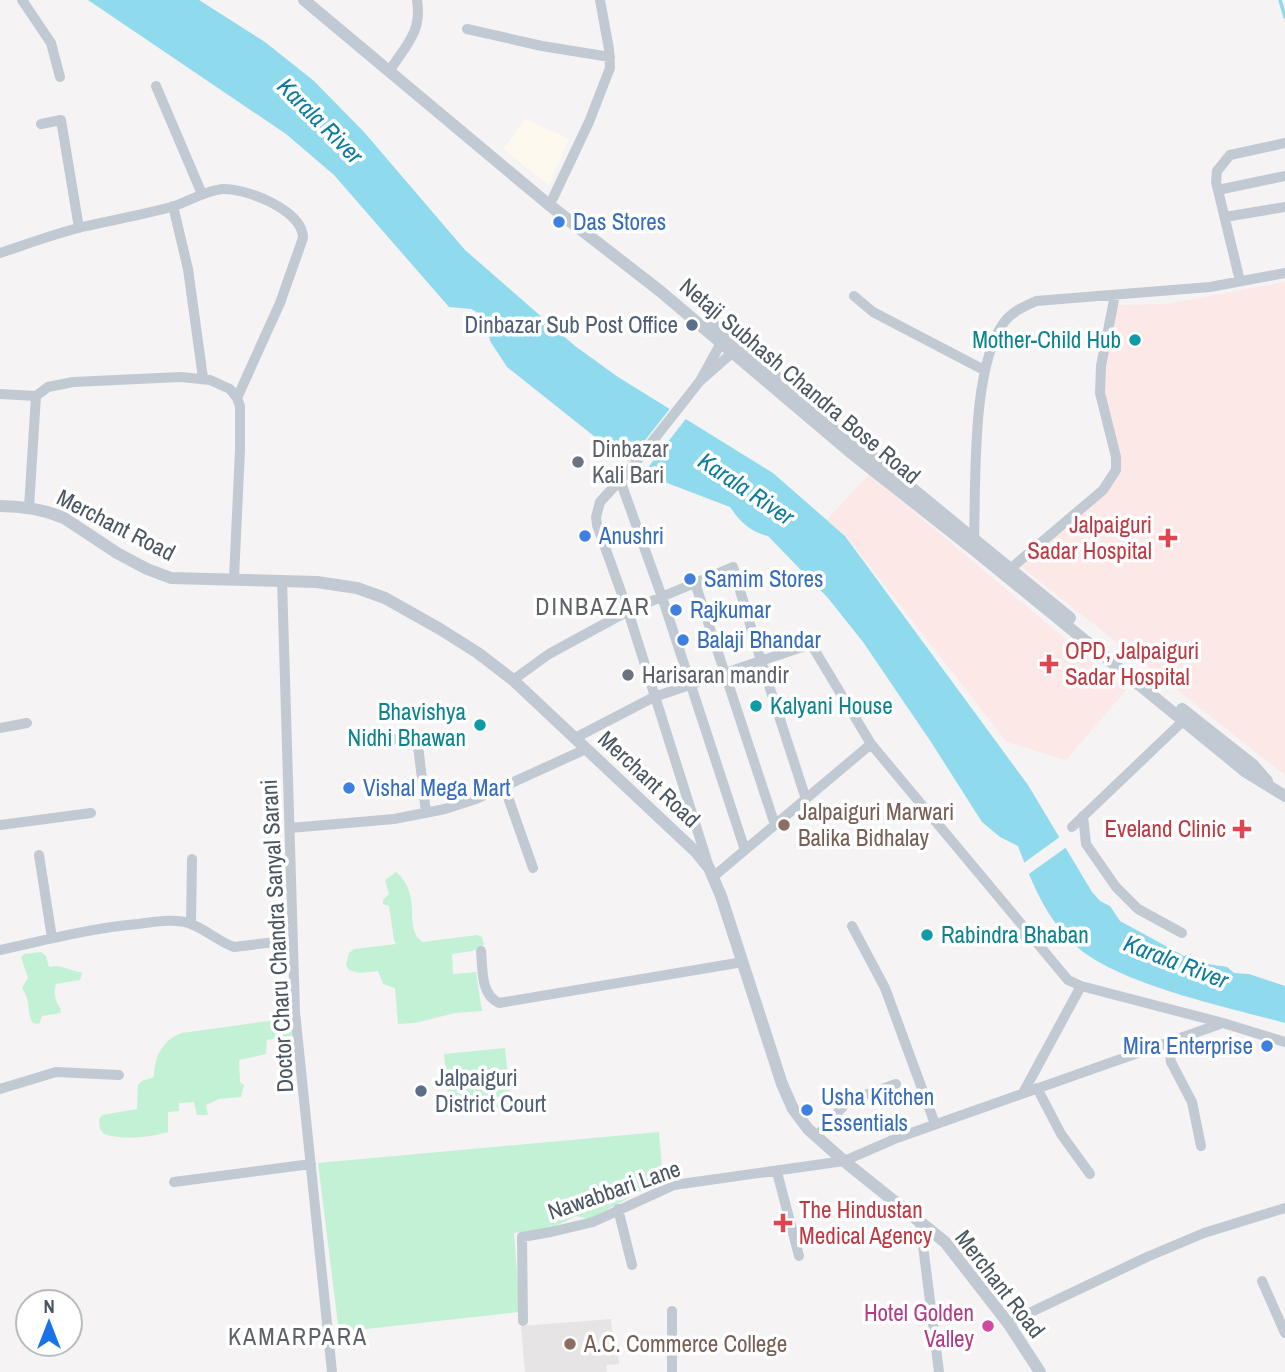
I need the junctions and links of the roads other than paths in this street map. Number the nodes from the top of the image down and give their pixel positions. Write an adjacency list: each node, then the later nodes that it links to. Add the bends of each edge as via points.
1 (22, 0): 9 (street, via 51,43)
2 (304, 0): 8 (street, Netaji Subhash Chandra Bose Road)
3 (312, 0): 8 (street, Netaji Subhash Chandra Bose Road)
4 (417, 0): 8 (street, via 416,30)
5 (600, 0): 7 (street)
6 (467, 29): 7 (street)
7 (610, 57): 16 (street, via 589,122)
8 (390, 70): 16 (street, Netaji Subhash Chandra Bose Road)
9 (60, 77)
10 (156, 86): 15 (street)
11 (41, 124): 20 (street, via 61,120)
12 (1285, 144): 14 (street, via 1230,155 1217,171)
13 (1285, 176): 14 (street)
14 (1218, 190): 19 (street)
15 (202, 194): 17 (street); 34 (street, via 231,189 253,194 287,213 303,230 280,303)
16 (550, 201): 24 (street, Netaji Subhash Chandra Bose Road)
17 (173, 206): 20 (street); 30 (street, via 188,269)
18 (1285, 207): 19 (street)
19 (1225, 217): 23 (street)
20 (79, 228): 21 (street)
21 (0, 253)
22 (1285, 273): 23 (street)
23 (1240, 281): 25 (street)
24 (662, 288): 27 (street, Netaji Subhash Chandra Bose Road); 38 (street, Netaji Subhash Chandra Bose Road)
25 (1115, 295): 29 (street, via 1053,298 1023,307 1003,323); 39 (street, via 1100,393 1116,470 1103,490)
26 (853, 296): 29 (street, via 873,312)
27 (721, 343): 28 (street, Netaji Subhash Chandra Bose Road); 31 (street)
28 (733, 352): 31 (street); 38 (street, Netaji Subhash Chandra Bose Road, via 850,452)
29 (984, 370): 38 (street)
30 (203, 378): 33 (street, via 73,382 48,387); 34 (street, via 230,389)
31 (700, 381): 35 (street)
32 (0, 394): 33 (street)
33 (36, 396): 37 (street)
34 (237, 398): 40 (street, via 240,450)
35 (620, 480): 43 (street); 44 (street, via 600,502 596,517)
36 (0, 506): 37 (street, Merchant Road)
37 (29, 507): 40 (street, Merchant Road, via 64,517 133,562 171,578)
38 (973, 544): 39 (street, Netaji Subhash Chandra Bose Road); 50 (street, Netaji Subhash Chandra Bose Road)
39 (1010, 569): 58 (street, Netaji Subhash Chandra Bose Road, via 1253,765)
40 (234, 578): 41 (street, Merchant Road)
41 (282, 580): 47 (street, Merchant Road, via 367,590 440,629); 66 (street, Doctor Charu Chandra Sanyal Sarani)
42 (695, 583): 43 (street); 45 (street, via 733,567); 46 (street)
43 (662, 597): 44 (street); 48 (street)
44 (628, 611): 47 (street, via 549,654); 49 (street)
45 (761, 661): 46 (street); 55 (street, via 811,644); 59 (street)
46 (725, 673): 48 (street); 64 (street)
47 (513, 680): 53 (street, Merchant Road)
48 (690, 685): 49 (street); 67 (street)
49 (654, 697): 53 (street); 71 (street)
50 (1183, 721): 58 (street, Netaji Subhash Chandra Bose Road, via 1246,772); 62 (street)
51 (27, 723): 52 (street)
52 (0, 728)
53 (575, 738): 56 (street, Merchant Road)
54 (388, 740): 61 (street, via 416,737)
55 (871, 744): 59 (street); 74 (street, via 939,833)
56 (586, 749): 57 (street); 71 (street, Merchant Road, via 683,839)
57 (504, 786): 61 (street, via 466,803); 70 (street)
58 (1279, 792)
59 (806, 799): 64 (street)
60 (91, 813): 63 (street)
61 (426, 813): 66 (street)
62 (1083, 816): 65 (street); 75 (street, via 1086,844 1116,887 1138,909)
63 (0, 825)
64 (775, 825): 67 (street)
65 (1072, 827)
66 (290, 828): 78 (street, Doctor Charu Chandra Sanyal Sarani)
67 (745, 850): 71 (street)
68 (39, 855): 76 (street)
69 (192, 859): 72 (street)
70 (533, 868)
71 (711, 873): 81 (street, Merchant Road)
72 (191, 924): 76 (street, via 103,927); 78 (street, via 234,947)
73 (852, 926): 91 (street, via 886,988)
74 (1027, 932): 77 (street); 82 (street, via 1068,980)
75 (1182, 933)
76 (52, 938): 79 (street)
77 (1017, 939)
78 (292, 940): 95 (street, Doctor Charu Chandra Sanyal Sarani)
79 (0, 950)
80 (481, 951): 81 (street, via 488,995 499,1003)
81 (743, 962): 92 (street, Merchant Road, via 782,1084 793,1109)
82 (1081, 986): 83 (street); 90 (street)
83 (1223, 1023): 84 (street, Nawabbari Lane); 85 (street)
84 (1168, 1042): 88 (street, Nawabbari Lane); 93 (street, via 1171,1062 1192,1102)
85 (1285, 1042)
86 (119, 1075): 89 (street, via 56,1072)
87 (896, 1084): 92 (street, via 848,1101)
88 (1037, 1088): 90 (street, Nawabbari Lane); 97 (street, via 1061,1135)
89 (0, 1089)
90 (1023, 1093): 91 (street, Nawabbari Lane)
91 (935, 1124): 94 (street, Nawabbari Lane)
92 (816, 1137): 94 (street, Merchant Road)
93 (1201, 1146)
94 (844, 1161): 96 (street, Nawabbari Lane); 101 (street, Merchant Road)
95 (311, 1164): 98 (street); 109 (street, Doctor Charu Chandra Sanyal Sarani)
96 (777, 1172): 100 (street, Nawabbari Lane, via 674,1185); 102 (street)
97 (1090, 1174)
98 (174, 1182)
99 (1285, 1208): 107 (street, via 1193,1237)
100 (618, 1209): 103 (street); 106 (street, Nawabbari Lane, via 593,1222 522,1237)
101 (920, 1222): 107 (street, Merchant Road, via 945,1242); 111 (street)
102 (799, 1256)
103 (632, 1265)
104 (1262, 1281): 108 (street)
105 (672, 1311): 110 (street)
106 (523, 1321)
107 (1008, 1323): 112 (street, Merchant Road)
108 (1285, 1333)
109 (332, 1372)
110 (671, 1372)
111 (939, 1372)
112 (1040, 1372)

